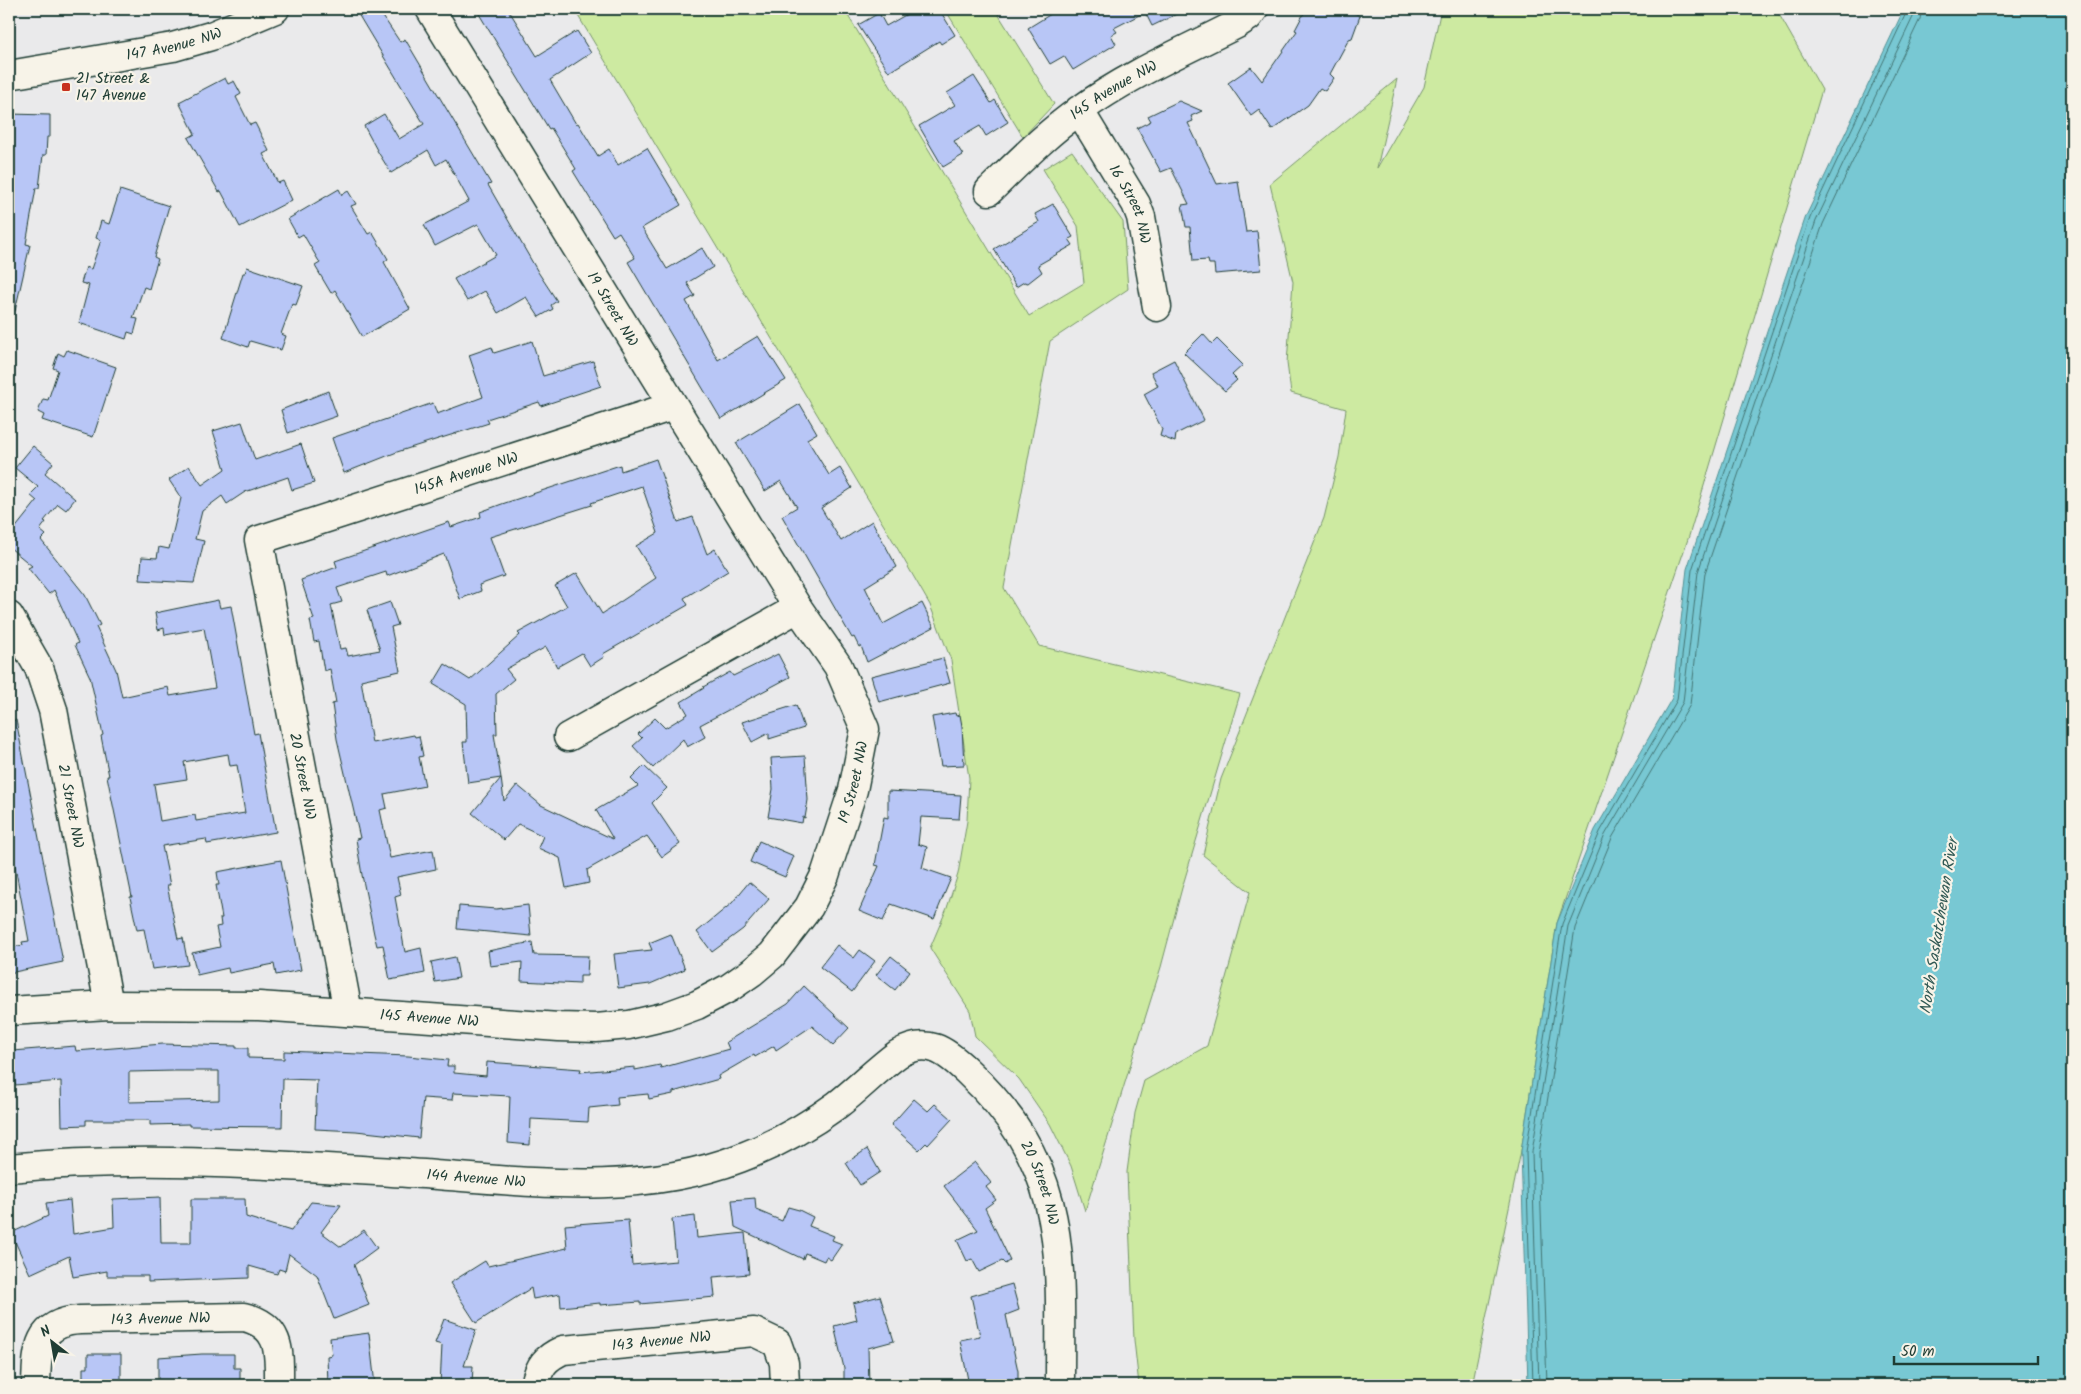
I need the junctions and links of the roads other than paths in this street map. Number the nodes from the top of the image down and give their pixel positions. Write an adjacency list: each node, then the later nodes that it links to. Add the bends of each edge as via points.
1 (276, 9): 4 (street, 147 Avenue NW, via 211,36 174,47)
2 (430, 9): 8 (street, 19 Street NW)
3 (1254, 9): 5 (street, 145 Avenue NW, via 1237,24 1141,73)
4 (9, 75)
5 (1079, 110): 6 (street, 145 Avenue NW); 7 (street, 16 Street NW, via 1138,210 1146,234)
6 (989, 192)
7 (1157, 307)
8 (673, 406): 9 (street, 145A Avenue NW); 10 (street, 19 Street NW)
9 (259, 540): 16 (street, 20 Street NW)
10 (798, 608): 12 (street); 13 (street, 19 Street NW, via 838,666 865,730 853,790 825,875)
11 (9, 616): 14 (street, 21 Street NW, via 39,668 53,710)
12 (568, 737)
13 (809, 907): 16 (street, 145 Avenue NW, via 772,955 729,988 697,1005 630,1025 596,1028)
14 (109, 1005): 15 (street, 145 Avenue NW); 16 (street, 145 Avenue NW, via 259,1006)
15 (9, 1011)
16 (348, 1012)
17 (907, 1049): 18 (street, 144 Avenue NW, via 838,1104 770,1146 738,1159 661,1179 593,1185 247,1163 132,1161); 23 (street, 20 Street NW, via 922,1044 946,1053 990,1092 1005,1110 1042,1176 1056,1229 1060,1266)
18 (9, 1168)
19 (36, 1385): 20 (street, 143 Avenue NW, via 40,1344 51,1329 70,1321 244,1318 262,1324 278,1347)
20 (278, 1385)
21 (535, 1385): 22 (street, 143 Avenue NW, via 545,1359 563,1350 754,1332 777,1343 784,1363)
22 (785, 1385)
23 (1060, 1385)

